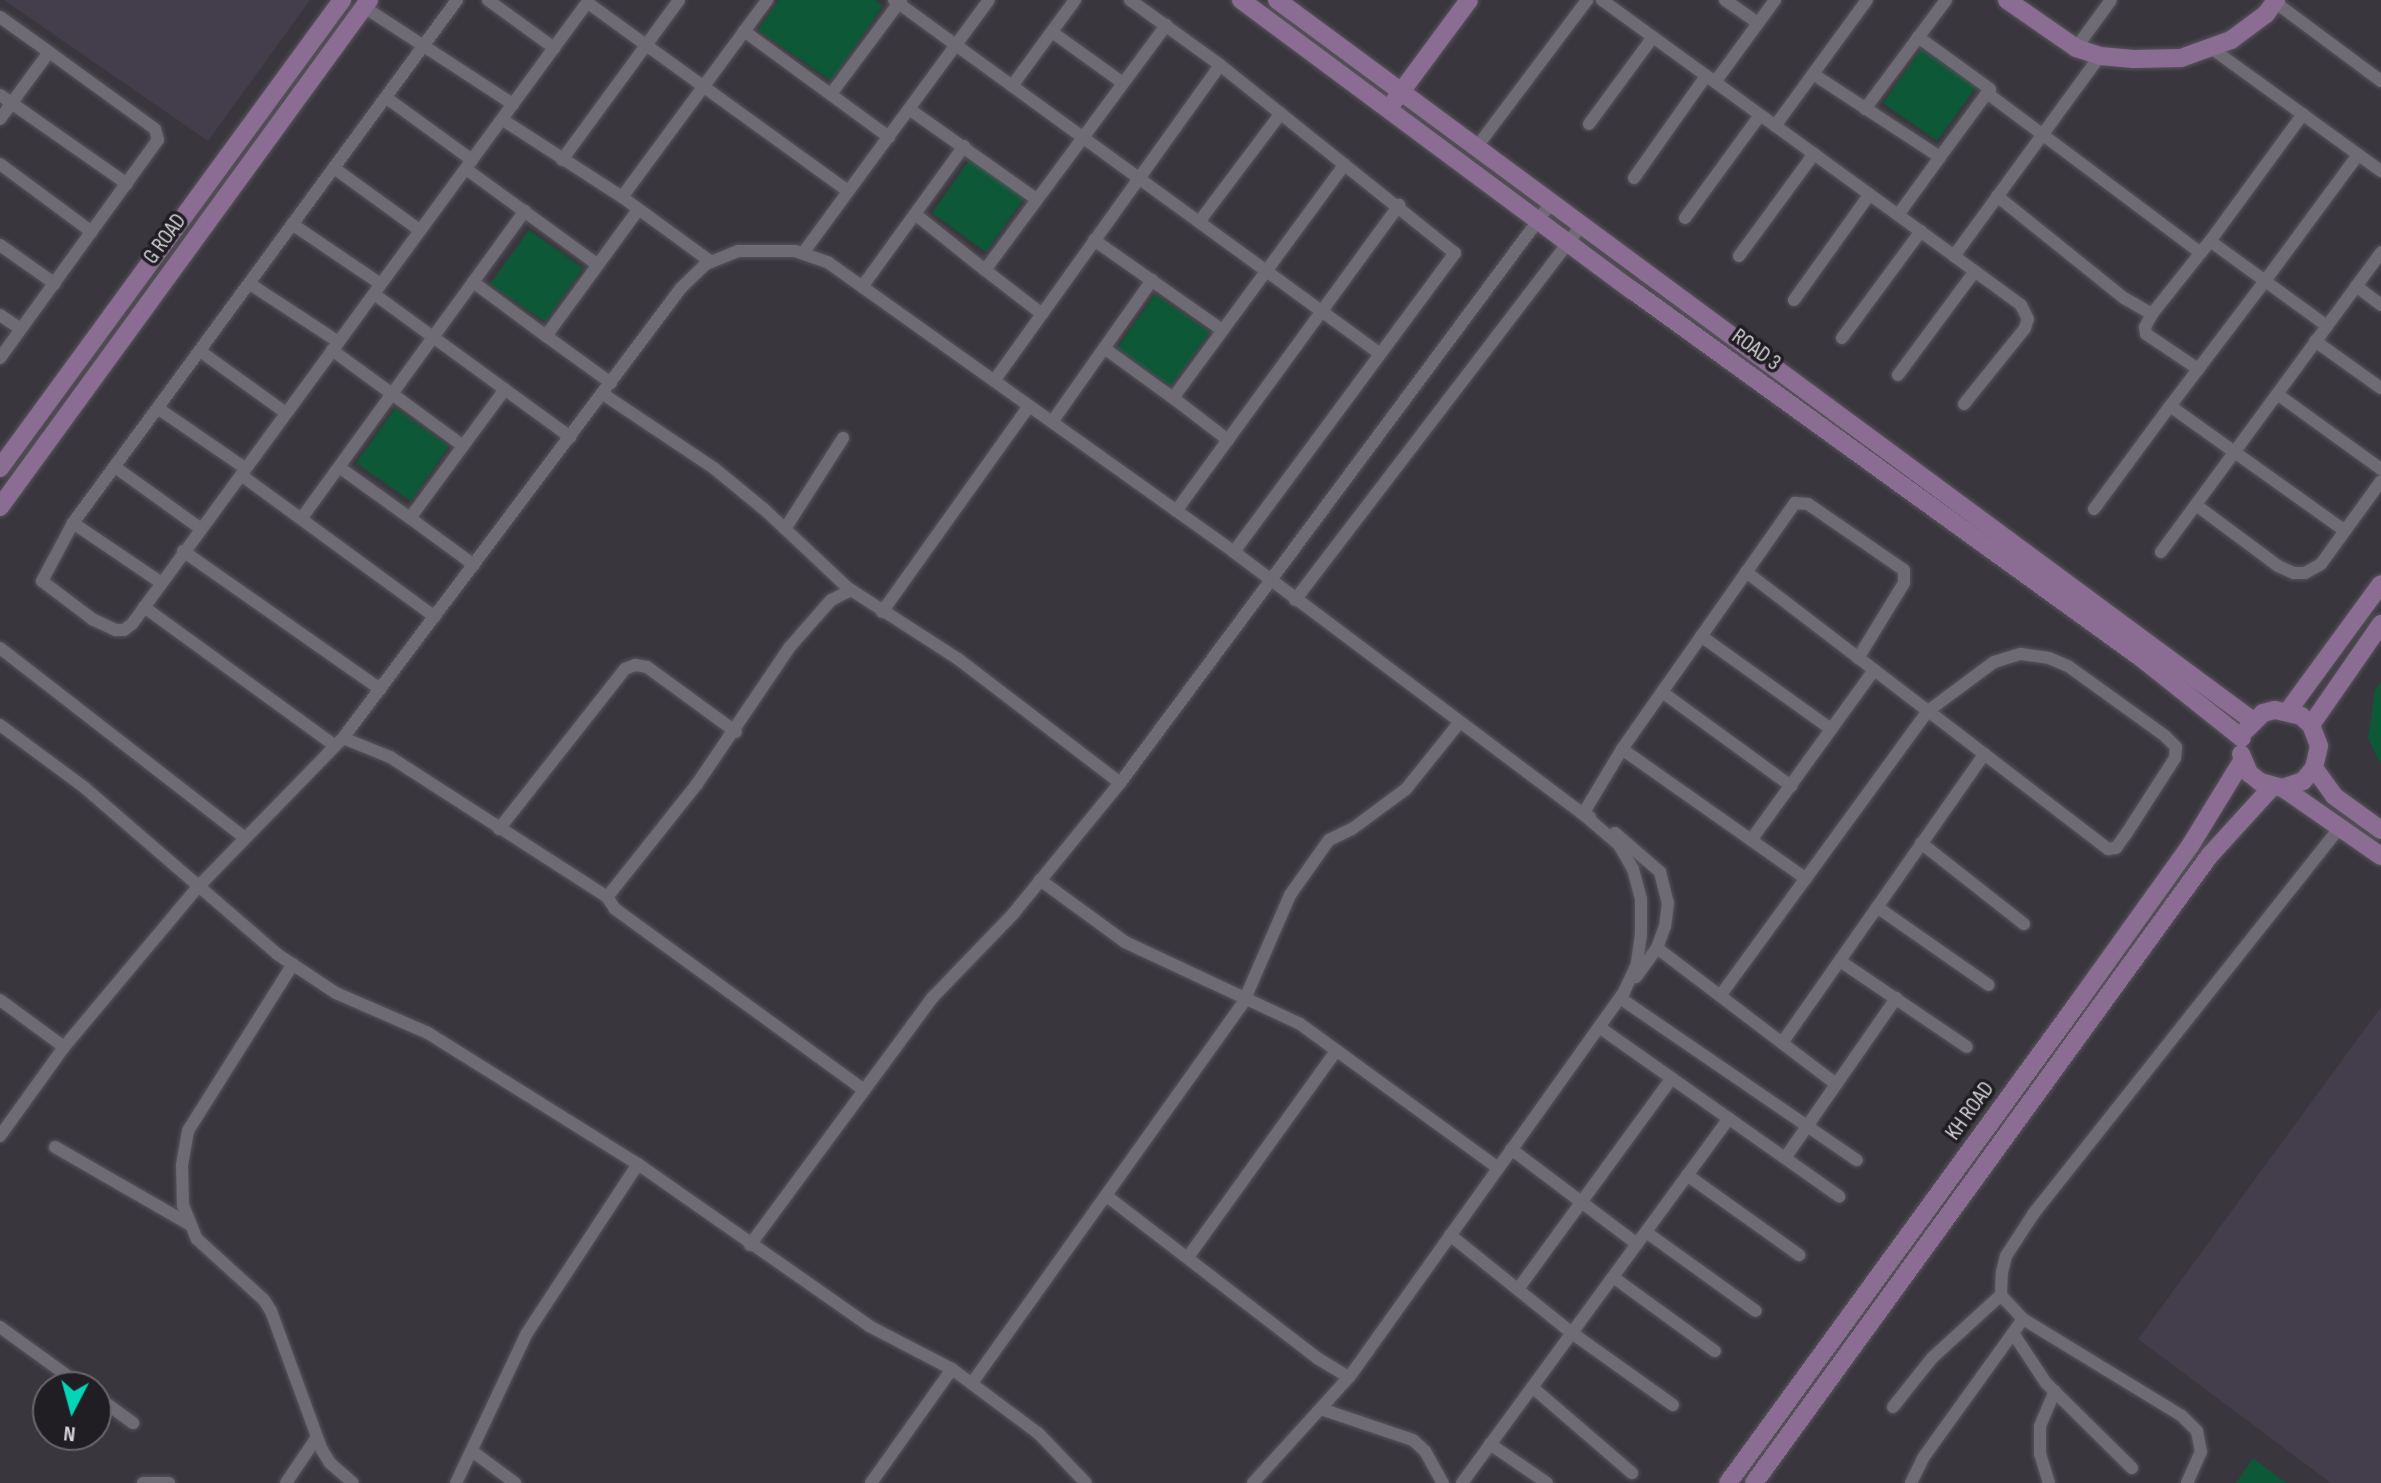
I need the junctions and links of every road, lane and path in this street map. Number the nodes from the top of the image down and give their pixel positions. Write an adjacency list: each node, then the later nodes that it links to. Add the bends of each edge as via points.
1 (342, 0): 161 (street, G ROAD)
2 (457, 0): 32 (street)
3 (488, 0): 35 (street)
4 (679, 0): 33 (street)
5 (767, 0): 28 (street)
6 (989, 0): 34 (street)
7 (1075, 0): 29 (street)
8 (1130, 0): 27 (street)
9 (1241, 0): 51 (street, ROAD 3)
10 (1277, 0): 51 (street, ROAD 3)
11 (1469, 0): 51 (street)
12 (1587, 0): 66 (street)
13 (1602, 0): 30 (street)
14 (1725, 0): 26 (street)
15 (1775, 0): 26 (street)
16 (1867, 0): 41 (street)
17 (1946, 0): 31 (street)
18 (2007, 0): 24 (street)
19 (2111, 0): 36 (street)
20 (588, 1): 33 (street); 35 (street)
21 (898, 1): 34 (street); 48 (street)
22 (2274, 1): 37 (street, via 2266,14); 43 (street)
23 (366, 4): 32 (street); 166 (street, G ROAD)
24 (2028, 6): 36 (street)
25 (0, 17): 38 (street)
26 (1758, 23): 42 (street)
27 (1166, 25): 40 (street); 44 (street)
28 (744, 31): 45 (street); 48 (street)
29 (1052, 32): 44 (street); 46 (street)
30 (1653, 37): 42 (street); 60 (street)
31 (1918, 37): 47 (street, via 1990,89); 54 (street)
32 (422, 45): 50 (street); 52 (street)
33 (646, 45): 45 (street); 70 (street)
34 (956, 45): 46 (street); 53 (street)
35 (554, 48): 52 (street)
36 (2076, 48): 39 (street)
37 (2211, 48): 39 (street, via 2181,58); 56 (street)
38 (49, 52): 49 (street); 78 (street, via 158,133 154,148)
39 (2100, 56): 62 (street)
40 (1220, 65): 55 (street); 76 (street)
41 (1813, 74): 54 (street); 61 (street)
42 (1710, 79): 57 (street); 77 (street)
43 (2381, 81)
44 (1123, 83): 64 (street)
45 (703, 86): 79 (street); 82 (street)
46 (1012, 86): 64 (street)
47 (1987, 93): 62 (street); 69 (street)
48 (831, 94): 63 (street)
49 (6, 99): 58 (street); 78 (street)
50 (388, 99): 72 (street); 74 (street)
51 (1395, 100): 66 (street, ROAD 3); 91 (street, ROAD 3)
52 (513, 104): 59 (street)
53 (909, 109): 63 (street); 65 (street)
54 (1865, 109): 69 (street)
55 (1281, 113): 73 (street); 92 (street)
56 (2303, 114): 68 (street); 99 (street)
57 (1760, 115): 61 (street); 90 (street)
58 (0, 119)
59 (503, 120): 70 (street); 72 (street)
60 (1589, 124)
61 (1775, 126): 67 (street)
62 (2041, 136): 81 (street); 104 (street)
63 (889, 137): 79 (street)
64 (1083, 138): 76 (street); 83 (street)
65 (964, 146): 83 (street); 88 (street)
66 (1476, 148): 84 (street, ROAD 3)
67 (1814, 154): 80 (street); 105 (street)
68 (2358, 155): 75 (street); 113 (street)
69 (1940, 157): 89 (street)
70 (562, 160): 82 (street)
71 (0, 164): 97 (street)
72 (469, 164): 87 (street); 95 (street)
73 (1345, 164): 85 (street); 110 (street)
74 (334, 168): 93 (street); 95 (street)
75 (2381, 171)
76 (1138, 178): 92 (street); 98 (street)
77 (1634, 178)
78 (127, 184): 97 (street)
79 (848, 191): 103 (street)
80 (1870, 194): 89 (street); 120 (street)
81 (1997, 196): 106 (street); 124 (street, via 2124,298)
82 (622, 197): 86 (street)
83 (1036, 199): 109 (street)
84 (1551, 203): 91 (street); 94 (street, ROAD 3)
85 (1399, 205): 122 (street); 136 (street, via 1455,253)
86 (638, 210): 107 (street); 108 (street)
87 (525, 211): 108 (street); 114 (street)
88 (915, 214): 109 (street); 118 (street)
89 (1898, 215): 96 (street)
90 (1685, 218)
91 (1540, 219): 100 (street, ROAD 3); 180 (street)
92 (1199, 222): 110 (street)
93 (292, 224): 116 (street); 119 (street)
94 (1580, 227): 100 (street); 197 (street, ROAD 3)
95 (418, 229): 119 (street)
96 (1921, 231): 106 (street); 131 (street)
97 (92, 232): 115 (street)
98 (1094, 240): 112 (street); 123 (street)
99 (2210, 241): 104 (street); 113 (street)
100 (1567, 242): 184 (street); 203 (street, ROAD 3, via 2140,657)
101 (0, 245): 115 (street)
102 (2381, 252): 117 (street)
103 (803, 253): 107 (street, via 738,251); 118 (street, via 829,263)
104 (2201, 253): 124 (street)
105 (1739, 256)
106 (1954, 256): 111 (street)
107 (711, 262): 141 (street, via 681,288)
108 (598, 265): 129 (street)
109 (985, 270): 123 (street)
110 (1265, 270): 122 (street); 128 (street)
111 (1975, 271): 139 (street); 148 (street, via 2021,305 2028,319)
112 (1152, 280): 128 (street); 134 (street)
113 (2265, 281): 126 (street); 138 (street)
114 (473, 282): 129 (street); 130 (street)
115 (55, 284): 127 (street)
116 (250, 284): 133 (street); 135 (street)
117 (2356, 286): 121 (street); 126 (street)
118 (862, 287): 140 (street)
119 (376, 289): 130 (street); 133 (street)
120 (1794, 300)
121 (2381, 305)
122 (1323, 312): 136 (street); 156 (street)
123 (1042, 314): 140 (street)
124 (2152, 314): 138 (street, via 2146,334)
125 (0, 315): 127 (street)
126 (2327, 326): 132 (street)
127 (21, 329): 137 (street)
128 (1222, 330): 147 (street)
129 (546, 336): 141 (street)
130 (433, 337): 143 (street); 144 (street)
131 (1842, 338)
132 (2315, 341): 142 (street); 146 (street)
133 (335, 346): 144 (street); 152 (street)
134 (1104, 348): 147 (street); 153 (street)
135 (200, 351): 151 (street); 152 (street)
136 (1379, 353): 176 (street)
137 (0, 358)
138 (2198, 369): 150 (street)
139 (1898, 375)
140 (994, 381): 149 (street)
141 (611, 383): 145 (street)
142 (2381, 388)
143 (505, 389): 154 (street); 157 (street)
144 (392, 394): 157 (street); 160 (street)
145 (603, 394): 154 (street); 173 (street, via 715,469)
146 (2277, 394): 158 (street); 162 (street)
147 (1173, 398): 156 (street)
148 (1964, 404)
149 (1029, 406): 153 (street); 186 (street)
150 (2170, 406): 158 (street); 167 (street)
151 (159, 409): 159 (street); 163 (street)
152 (286, 413): 163 (street)
153 (1052, 422): 168 (street)
154 (570, 437): 178 (street)
155 (843, 438): 173 (street)
156 (1228, 440): 168 (street)
157 (463, 446): 169 (street)
158 (2235, 451): 165 (street); 174 (street)
159 (115, 467): 171 (street); 172 (street)
160 (339, 467): 169 (street); 170 (street)
161 (0, 468)
162 (2381, 469)
163 (243, 472): 170 (street); 172 (street)
164 (2381, 481): 174 (street)
165 (2196, 505): 174 (street, via 2294,573 2321,564); 177 (street)
166 (0, 507)
167 (2094, 509)
168 (1176, 511): 176 (street)
169 (410, 518): 178 (street)
170 (301, 519): 187 (street)
171 (73, 523): 181 (street); 185 (street, via 42,581 92,619 116,630 132,624)
172 (200, 528): 175 (street)
173 (785, 529): 183 (street)
174 (2345, 531)
175 (183, 551): 181 (street); 193 (street)
176 (1234, 552): 180 (street)
177 (2161, 552)
178 (474, 565): 187 (street)
179 (1746, 572): 189 (street); 191 (street); 191 (street, via 1790,509 1801,502 1900,566 1904,583)
180 (1270, 580): 184 (street); 209 (street)
181 (160, 582): 185 (street)
182 (2381, 584): 196 (street)
183 (851, 590): 186 (street); 202 (street, via 831,600 789,648)
184 (1295, 600): 198 (street)
185 (144, 607): 204 (street)
186 (882, 612): 209 (street, via 958,659)
187 (435, 617): 193 (street)
188 (2381, 624): 200 (street)
189 (1701, 636): 194 (street); 201 (street)
190 (0, 648): 216 (street)
191 (1858, 658): 192 (street)
192 (1874, 670): 195 (street); 201 (street)
193 (380, 689): 204 (street)
194 (1662, 692): 205 (street); 210 (street)
195 (1928, 711): 206 (street); 206 (street, via 1994,662 2021,654 2049,658 2068,666 2176,747 2171,768 2112,850); 220 (street)
196 (2288, 711): 197 (street, via 2275,710); 200 (street)
197 (2253, 721): 203 (street)
198 (1459, 723): 212 (street); 234 (street, via 1406,789 1329,840 1290,895)
199 (0, 725): 222 (street, via 85,788)
200 (2311, 725): 208 (street, via 2319,746)
201 (1831, 729): 210 (street)
202 (736, 732): 214 (street, via 647,667 625,669); 223 (street)
203 (2242, 738): 207 (street)
204 (338, 741): 214 (street, via 390,757); 216 (street)
205 (1622, 749): 212 (street); 217 (street)
206 (1984, 754): 218 (street)
207 (2242, 761): 211 (street, via 2249,773); 300 (street, KH ROAD, via 2190,846)
208 (2314, 768): 211 (street, via 2303,781); 215 (street, via 2334,796)
209 (1120, 783): 221 (street)
210 (1791, 786): 217 (street)
211 (2278, 788): 213 (street); 301 (street, KH ROAD, via 2210,855)
212 (1583, 814): 226 (street, via 1615,833 1660,872 1668,903); 230 (street, via 1619,845 1641,899 1637,964)
213 (2341, 826): 219 (street); 265 (street, via 2034,1213 2006,1256)
214 (499, 829): 223 (street)
215 (2381, 830)
216 (245, 838): 222 (street)
217 (1751, 840): 220 (street)
218 (1921, 843): 224 (street); 225 (street)
219 (2381, 856)
220 (1806, 879): 231 (street)
221 (1040, 880): 234 (street, via 1125,942); 242 (street, via 932,998)
222 (198, 887): 228 (street); 237 (street)
223 (607, 897): 242 (street, via 615,909)
224 (1877, 907): 227 (street); 229 (street)
225 (2024, 924)
226 (1657, 948): 230 (street); 231 (street)
227 (1840, 961): 232 (street); 236 (street)
228 (293, 964): 250 (street, via 336,993 428,1033); 256 (street, via 188,1131 182,1165)
229 (1989, 985)
230 (1622, 995): 235 (street); 244 (street)
231 (1720, 996): 236 (street)
232 (1896, 998): 238 (street); 241 (street)
233 (0, 1000): 237 (street)
234 (1244, 1001): 239 (street, via 1300,1024); 254 (street)
235 (1599, 1027): 240 (street); 247 (street)
236 (1782, 1043): 241 (street)
237 (64, 1047): 245 (street)
238 (1967, 1047)
239 (1336, 1051): 251 (street); 262 (street)
240 (1672, 1078): 243 (street); 255 (street)
241 (1836, 1084): 244 (street)
242 (864, 1090): 260 (street)
243 (1729, 1118): 248 (street); 252 (street)
244 (1807, 1127): 248 (street); 249 (street)
245 (0, 1136)
246 (55, 1147): 256 (street)
247 (1511, 1149): 251 (street); 255 (street)
248 (1785, 1158): 253 (street)
249 (1857, 1160)
250 (638, 1164): 260 (street); 285 (street, via 527,1333)
251 (1498, 1168): 258 (street)
252 (1687, 1175): 257 (street); 261 (street)
253 (1839, 1196)
254 (1108, 1197): 262 (street); 275 (street)
255 (1582, 1202): 259 (street); 264 (street)
256 (189, 1224): 283 (street, via 197,1239 271,1311)
257 (1646, 1232): 259 (street); 266 (street)
258 (1450, 1235): 264 (street); 274 (street)
259 (1637, 1244): 263 (street)
260 (750, 1245): 272 (street, via 869,1326)
261 (1799, 1255)
262 (1188, 1257): 274 (street)
263 (1613, 1277): 269 (street); 271 (street)
264 (1518, 1289): 269 (street)
265 (2001, 1295): 267 (street); 279 (street, via 1932,1358)
266 (1756, 1311)
267 (2023, 1319): 270 (street); 304 (street, via 2182,1416 2197,1431 2201,1452)
268 (0, 1327): 273 (street)
269 (1572, 1333): 276 (street); 278 (street)
270 (2013, 1333): 277 (street); 302 (street, via 1923,1458)
271 (1715, 1351)
272 (952, 1369): 275 (street); 294 (street)
273 (61, 1371)
274 (1349, 1377): 281 (street)
275 (972, 1383): 295 (street, via 1038,1433)
276 (1532, 1387): 284 (street); 287 (street)
277 (2055, 1391): 286 (street); 303 (street, via 2040,1426 2040,1454)
278 (1673, 1405)
279 (1893, 1407)
280 (112, 1408): 282 (street)
281 (1321, 1409): 296 (street); 297 (street, via 1413,1440)
282 (133, 1423)
283 (317, 1437): 290 (street); 291 (street, via 330,1463)
284 (1490, 1444): 298 (street); 299 (street)
285 (472, 1451): 292 (street); 293 (street)
286 (2132, 1468)
287 (1632, 1473)
288 (143, 1483): 289 (street)
289 (169, 1483)
290 (286, 1483)
291 (353, 1483)
292 (456, 1483)
293 (515, 1483)
294 (871, 1483)
295 (1086, 1483)
296 (1253, 1483)
297 (1443, 1483)
298 (1462, 1483)
299 (1547, 1483)
300 (1728, 1483)
301 (1754, 1483)
302 (1911, 1483)
303 (2049, 1483)
304 (2187, 1483)

